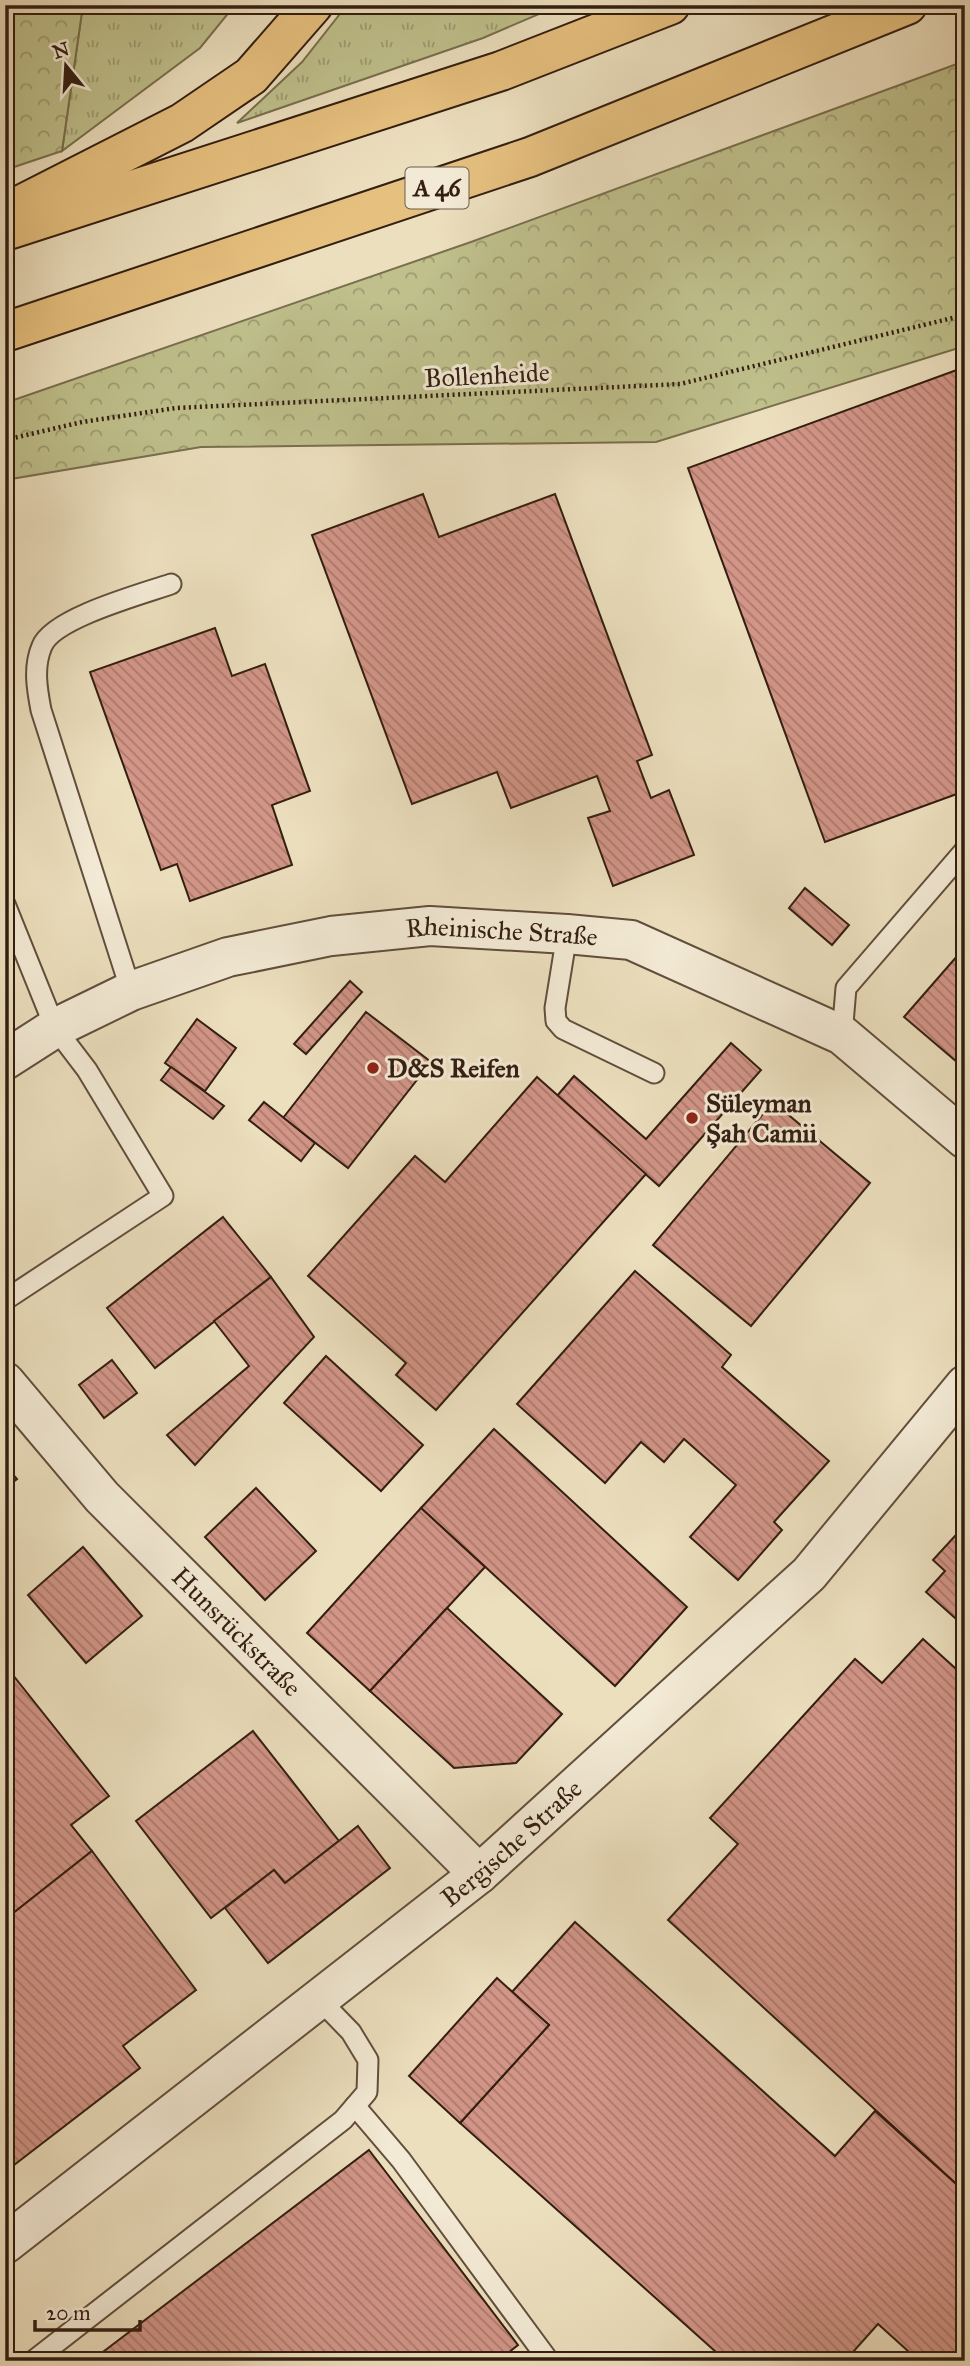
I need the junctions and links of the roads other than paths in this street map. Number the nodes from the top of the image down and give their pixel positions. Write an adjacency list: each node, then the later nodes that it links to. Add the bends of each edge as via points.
1 (313, 5): 4 (highway, via 251,76 192,117)
2 (670, 5): 5 (highway, via 500,71)
3 (908, 5): 6 (highway, A 46, via 530,157)
4 (5, 213)
5 (5, 231)
6 (5, 332)
7 (171, 583): 11 (lane, via 71,618 42,644 35,679)
8 (965, 850): 13 (lane, via 846,988)
9 (5, 904): 12 (lane)
10 (568, 934): 11 (street, Rheinische Straße, via 430,926 331,936 228,957); 13 (street, Rheinische Straße, via 631,940); 15 (lane, via 556,1021 563,1029)
11 (131, 991): 12 (street, Rheinische Straße)
12 (55, 1028): 14 (street, Rheinische Straße); 17 (lane, via 87,1070 163,1196)
13 (842, 1035): 16 (street, Rheinische Straße)
14 (5, 1060)
15 (654, 1073)
16 (962, 1131)
17 (5, 1300)
18 (5, 1382): 20 (street, Hunsrückstraße, via 102,1497)
19 (965, 1385): 20 (street, Bergische Straße, via 809,1574)
20 (479, 1874): 21 (street, Bergische Straße)
21 (319, 1998): 22 (lane, via 351,2032 368,2060 367,2092); 23 (street, Bergische Straße)
22 (355, 2106): 24 (lane, via 343,2120); 25 (lane, via 401,2160)
23 (5, 2244)
24 (33, 2361)
25 (549, 2361)

